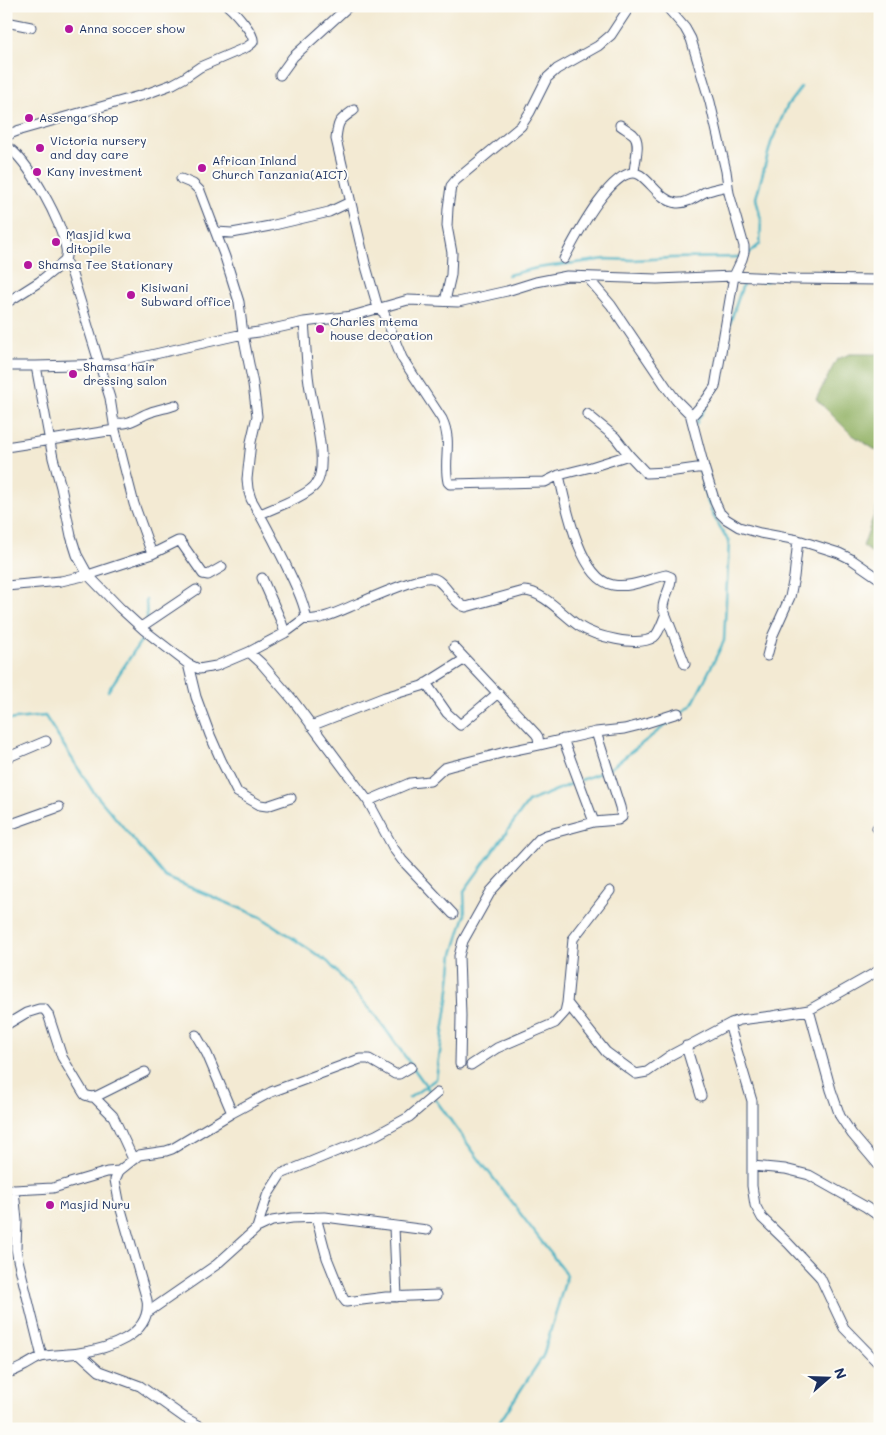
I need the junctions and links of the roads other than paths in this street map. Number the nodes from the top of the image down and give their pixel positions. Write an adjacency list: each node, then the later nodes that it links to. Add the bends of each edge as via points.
1 (349, 6): 7 (street, via 292,57)
2 (630, 6): 22 (street, via 611,35 546,78 521,126 451,186 447,226 452,253 451,275)
3 (666, 6): 14 (street, via 691,40 710,102)
4 (234, 8): 10 (street, via 252,34 254,40 247,47 200,67 173,84)
5 (6, 22): 6 (street)
6 (31, 27)
7 (280, 75)
8 (354, 110): 15 (street, via 339,121 336,139)
9 (620, 125): 12 (street, via 637,141)
10 (6, 137)
11 (6, 146): 18 (street, via 23,161 51,206 67,251)
12 (634, 173): 14 (street, via 675,203); 17 (street, via 623,177 600,199)
13 (181, 179): 16 (street, via 200,191)
14 (728, 186): 19 (street, via 744,246)
15 (350, 202): 16 (street, via 329,212 270,226 232,233); 24 (street)
16 (216, 232): 26 (street, via 239,302)
17 (564, 259)
18 (65, 261): 23 (street); 27 (street, via 71,271)
19 (734, 276): 20 (street); 21 (street); 32 (street, via 715,387)
20 (587, 277): 22 (street, via 567,276 458,302); 32 (street, via 611,305 672,394)
21 (880, 280)
22 (445, 301): 24 (street, via 408,300)
23 (6, 302)
24 (378, 308): 25 (street, via 352,316); 38 (street, via 384,313 402,358 446,428 450,484 545,482)
25 (304, 322): 26 (street); 39 (street, via 321,476 305,494)
26 (243, 334): 27 (street); 39 (street, via 257,416 249,458 248,490)
27 (99, 364): 29 (street); 33 (street)
28 (6, 366): 29 (street)
29 (36, 366): 34 (street)
30 (174, 405): 33 (street)
31 (588, 414): 36 (street, via 615,436)
32 (692, 416): 37 (street)
33 (115, 426): 34 (street); 41 (street, via 134,504)
34 (50, 440): 35 (street); 43 (street, via 71,536)
35 (6, 448)
36 (629, 456): 37 (street, via 650,474); 38 (street)
37 (704, 467): 40 (street, via 715,502 726,520 760,533)
38 (559, 474): 48 (street, via 578,545 593,571 612,585 624,586 669,575 672,581 663,605)
39 (260, 514): 49 (street, via 296,587 305,609)
40 (798, 540): 45 (street, via 839,553); 54 (street, via 790,597)
41 (152, 554): 42 (street, via 179,541 203,574 208,575); 43 (street)
42 (222, 567)
43 (88, 575): 46 (street); 50 (street)
44 (262, 578): 51 (street)
45 (880, 579)
46 (6, 586)
47 (196, 590): 50 (street)
48 (665, 616): 49 (street, via 652,638 619,640 583,629 530,591 466,606 460,604 439,581 426,578 328,615); 57 (street)
49 (304, 619): 51 (street)
50 (141, 627): 56 (street)
51 (285, 633): 53 (street)
52 (454, 647): 55 (street)
53 (250, 652): 56 (street, via 204,669); 61 (street, via 292,699)
54 (767, 656)
55 (465, 659): 58 (street); 59 (street)
56 (188, 664): 67 (street, via 210,735 237,792 260,806)
57 (685, 664)
58 (426, 683): 59 (street, via 447,713 460,725); 61 (street)
59 (498, 693): 65 (street, via 536,734)
60 (678, 713): 62 (street, via 640,725)
61 (311, 726): 68 (street)
62 (596, 732): 63 (street); 70 (street, via 622,815 618,820)
63 (563, 739): 65 (street); 70 (street)
64 (46, 741): 66 (street)
65 (539, 745): 68 (street, via 444,768 430,781 410,783)
66 (6, 758)
67 (291, 798)
68 (368, 801): 73 (street, via 398,855)
69 (58, 807): 71 (street)
70 (594, 822): 81 (street, via 537,840 491,891 466,935 459,956)
71 (6, 826)
72 (610, 891): 75 (street, via 573,938)
73 (454, 914)
74 (880, 970): 76 (street)
75 (567, 1003): 80 (street, via 606,1052 636,1074 646,1072); 82 (street, via 565,1012 555,1022 496,1048)
76 (809, 1010): 77 (street); 91 (street, via 840,1116)
77 (729, 1024): 80 (street); 90 (street, via 752,1101)
78 (6, 1025): 87 (street, via 39,1008 46,1011 62,1057 84,1093)
79 (196, 1035): 88 (street)
80 (686, 1046): 86 (street)
81 (460, 1064)
82 (471, 1064)
83 (410, 1067): 88 (street, via 396,1074 369,1059 360,1059 277,1089)
84 (145, 1072): 87 (street)
85 (437, 1093): 97 (street, via 409,1117 376,1136 281,1174 267,1196)
86 (701, 1096)
87 (94, 1097): 89 (street, via 113,1116)
88 (232, 1113): 89 (street, via 172,1149)
89 (133, 1159): 92 (street)
90 (752, 1166): 95 (street, via 809,1175); 104 (street, via 754,1201 762,1218 820,1277 844,1328)
91 (880, 1167)
92 (119, 1171): 93 (street, via 59,1187); 101 (street, via 115,1180 120,1206)
93 (10, 1189): 103 (street, via 17,1221 18,1260)
94 (316, 1217): 96 (street); 97 (street, via 279,1219); 100 (street, via 329,1264 346,1302)
95 (880, 1217)
96 (394, 1227): 98 (street); 100 (street)
97 (257, 1228): 101 (street, via 216,1265)
98 (427, 1230)
99 (437, 1295): 100 (street)
100 (397, 1297)
101 (148, 1312): 102 (street, via 140,1327 120,1341)
102 (79, 1353): 103 (street); 106 (street, via 99,1371 140,1386)
103 (42, 1357): 105 (street)
104 (880, 1365)
105 (6, 1373)
106 (206, 1429)

